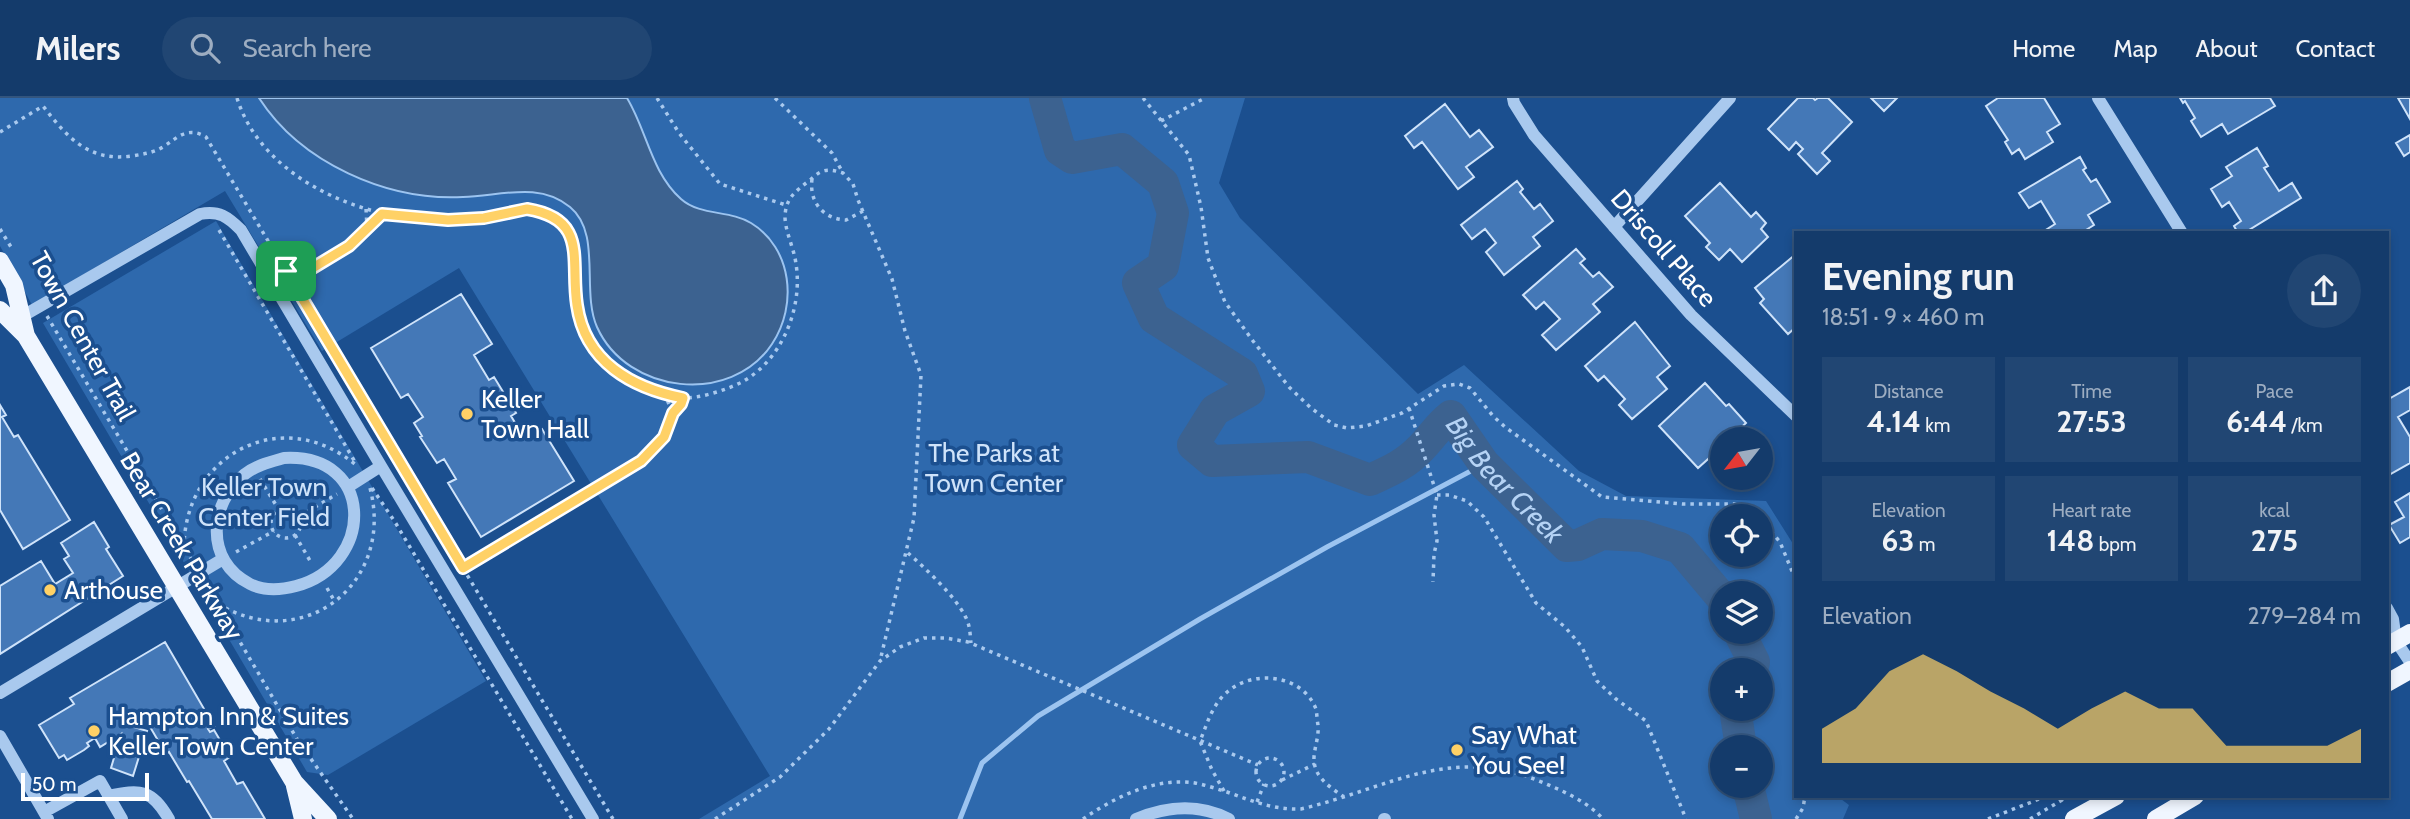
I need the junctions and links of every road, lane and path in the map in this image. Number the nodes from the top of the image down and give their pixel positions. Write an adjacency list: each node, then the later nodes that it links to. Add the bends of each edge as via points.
1 (237, 98): 14 (path, via 248,125 276,159 329,195)
2 (657, 98): 13 (path, via 720,184)
3 (775, 98): 11 (path, via 832,153)
4 (1143, 98): 9 (path)
5 (1205, 98): 9 (path)
6 (1513, 98): 18 (street, Driscoll Place, via 1534,135)
7 (1730, 98): 18 (street)
8 (2098, 98): 21 (street)
9 (1161, 121): 32 (path, via 1189,155 1209,258 1225,302 1289,387 1325,420 1347,428 1366,426)
10 (0, 132): 23 (path, via 43,106 70,138 106,156 146,154 186,132 198,132 206,137)
11 (843, 173): 12 (path, via 825,170); 15 (path, via 853,184)
12 (813, 178): 13 (path, via 796,190); 15 (path, via 817,206 825,215 846,220)
13 (786, 205): 31 (path, via 797,276 787,331 767,361 742,382)
14 (366, 209): 17 (path); 19 (path)
15 (863, 211): 43 (path, via 892,279 921,375)
16 (208, 212): 26 (street); 35 (street, via 232,220 241,230); 36 (path)
17 (382, 214): 19 (path); 30 (path, via 448,220 527,209 554,216 573,244 577,307 588,338 621,376)
18 (1614, 227): 34 (street, Driscoll Place, via 1691,315)
19 (367, 228): 24 (path, via 355,242)
20 (0, 229): 22 (path, Town Center Trail)
21 (2181, 231)
22 (6, 256): 28 (main road, Bear Creek Parkway)
23 (286, 271): 24 (path); 25 (path)
24 (306, 272): 25 (path)
25 (299, 291): 45 (path)
26 (43, 305): 28 (street); 46 (path, Town Center Trail)
27 (0, 310): 29 (main road, Bear Creek Parkway)
28 (21, 317): 29 (main road, Bear Creek Parkway)
29 (26, 336): 49 (main road, Bear Creek Parkway)
30 (664, 393): 31 (path); 33 (path)
31 (683, 398): 33 (path)
32 (1409, 408): 38 (path); 39 (path, via 1444,386 1459,384 1470,388 1505,427 1602,497)
33 (673, 413): 45 (path, via 664,437 641,461)
34 (1794, 414)
35 (381, 466): 36 (street); 81 (street)
36 (361, 472): 37 (street); 80 (path)
37 (348, 487): 40 (path); 44 (street, via 339,474 314,461 284,458 256,467 226,495 219,510 215,535); 44 (street, via 355,514 353,531 340,558 316,578 289,588 256,587 241,580)
38 (1437, 495): 48 (path); 88 (path, via 1467,501 1483,517 1536,603 1582,647 1597,681 1646,721)
39 (1710, 504)
40 (300, 516): 41 (path, via 295,535 283,537); 41 (path, via 289,508 279,510 273,517)
41 (274, 530): 44 (path)
42 (1773, 533): 47 (path)
43 (908, 553): 52 (path, via 961,609); 53 (path)
44 (223, 559): 46 (street)
45 (463, 568): 82 (path)
46 (199, 573): 49 (street); 79 (path, Town Center Trail, via 297,739)
47 (1794, 576)
48 (1433, 582)
49 (176, 587): 57 (street); 63 (main road, Bear Creek Parkway)
50 (2389, 612): 51 (street)
51 (2395, 638): 54 (street)
52 (971, 643): 53 (path, via 924,638); 59 (path)
53 (880, 661): 83 (path, via 809,749 773,783)
54 (2410, 662)
55 (2410, 670): 56 (main road)
56 (2389, 682)
57 (0, 693)
58 (0, 736): 74 (street)
59 (1200, 741): 60 (path, via 1217,702 1230,689 1255,679 1278,678 1299,688 1316,710 1319,738); 61 (path); 65 (path)
60 (1315, 764): 62 (path); 67 (path, via 1324,784)
61 (1258, 765): 62 (path, via 1265,759 1278,761 1283,768); 64 (path, via 1256,774)
62 (1280, 781): 64 (path, via 1273,786)
63 (294, 782): 77 (main road, Bear Creek Parkway); 78 (main road, Bear Creek Parkway)
64 (1264, 784): 73 (path)
65 (1224, 792): 73 (path); 84 (path, via 1195,783 1152,786)
66 (108, 796): 74 (street, via 100,781); 75 (street); 76 (street, via 135,790 146,794)
67 (1344, 797): 73 (path, via 1301,809); 87 (path, via 1418,772 1479,766 1531,777 1565,792)
68 (1805, 798): 89 (path)
69 (2042, 798): 90 (path)
70 (2062, 798): 91 (path)
71 (2191, 798): 93 (main road)
72 (2092, 802): 92 (main road)
73 (1257, 803)
74 (46, 816)
75 (122, 819)
76 (169, 819)
77 (303, 819)
78 (328, 819)
79 (353, 819)
80 (572, 819)
81 (593, 819)
82 (613, 819)
83 (715, 819)
84 (1083, 819)
85 (1136, 819): 86 (street, via 1180,807)
86 (1229, 819)
87 (1604, 819)
88 (1686, 819)
89 (1796, 819)
90 (1988, 819)
91 (2030, 819)
92 (2074, 819)
93 (2156, 819)

